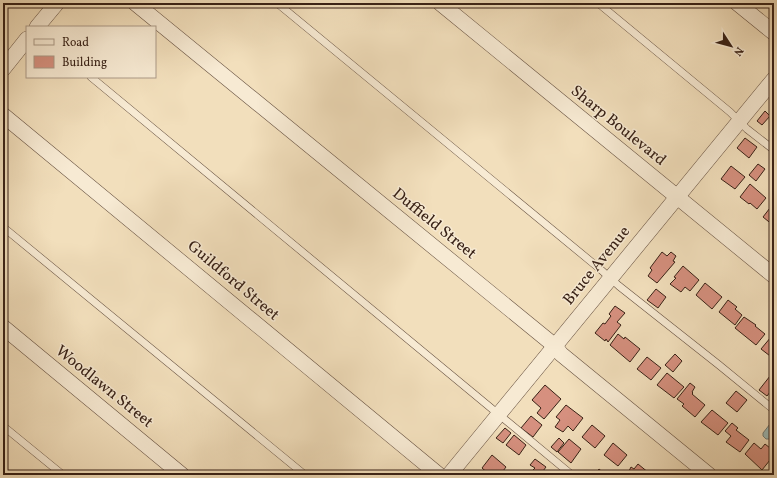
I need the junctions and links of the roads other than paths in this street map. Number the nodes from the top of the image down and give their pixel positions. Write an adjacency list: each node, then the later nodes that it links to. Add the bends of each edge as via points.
1 (57, 3): 7 (street)
2 (135, 3): 21 (street, Duffield Street)
3 (277, 3): 19 (lane)
4 (440, 3): 16 (street, Sharp Boulevard)
5 (598, 3): 14 (lane)
6 (737, 3): 8 (street)
7 (38, 26)
8 (774, 33)
9 (26, 40): 10 (street)
10 (3, 69)
11 (92, 78): 23 (lane)
12 (774, 79): 14 (street, Bruce Avenue)
13 (3, 115): 28 (street, Guildford Street)
14 (739, 121): 15 (lane); 16 (street, Bruce Avenue)
15 (774, 150)
16 (677, 196): 18 (street, Sharp Boulevard); 19 (street, Bruce Avenue)
17 (3, 227): 27 (lane)
18 (774, 276)
19 (610, 278): 21 (street, Bruce Avenue); 22 (lane)
20 (3, 327): 26 (street, Woodlawn Street)
21 (555, 346): 23 (street, Bruce Avenue); 31 (street, Duffield Street)
22 (774, 410)
23 (498, 415): 29 (street, Bruce Avenue); 30 (lane)
24 (3, 426): 25 (lane)
25 (63, 475)
26 (182, 475)
27 (305, 475)
28 (439, 475)
29 (449, 475)
30 (572, 475)
31 (709, 475)

